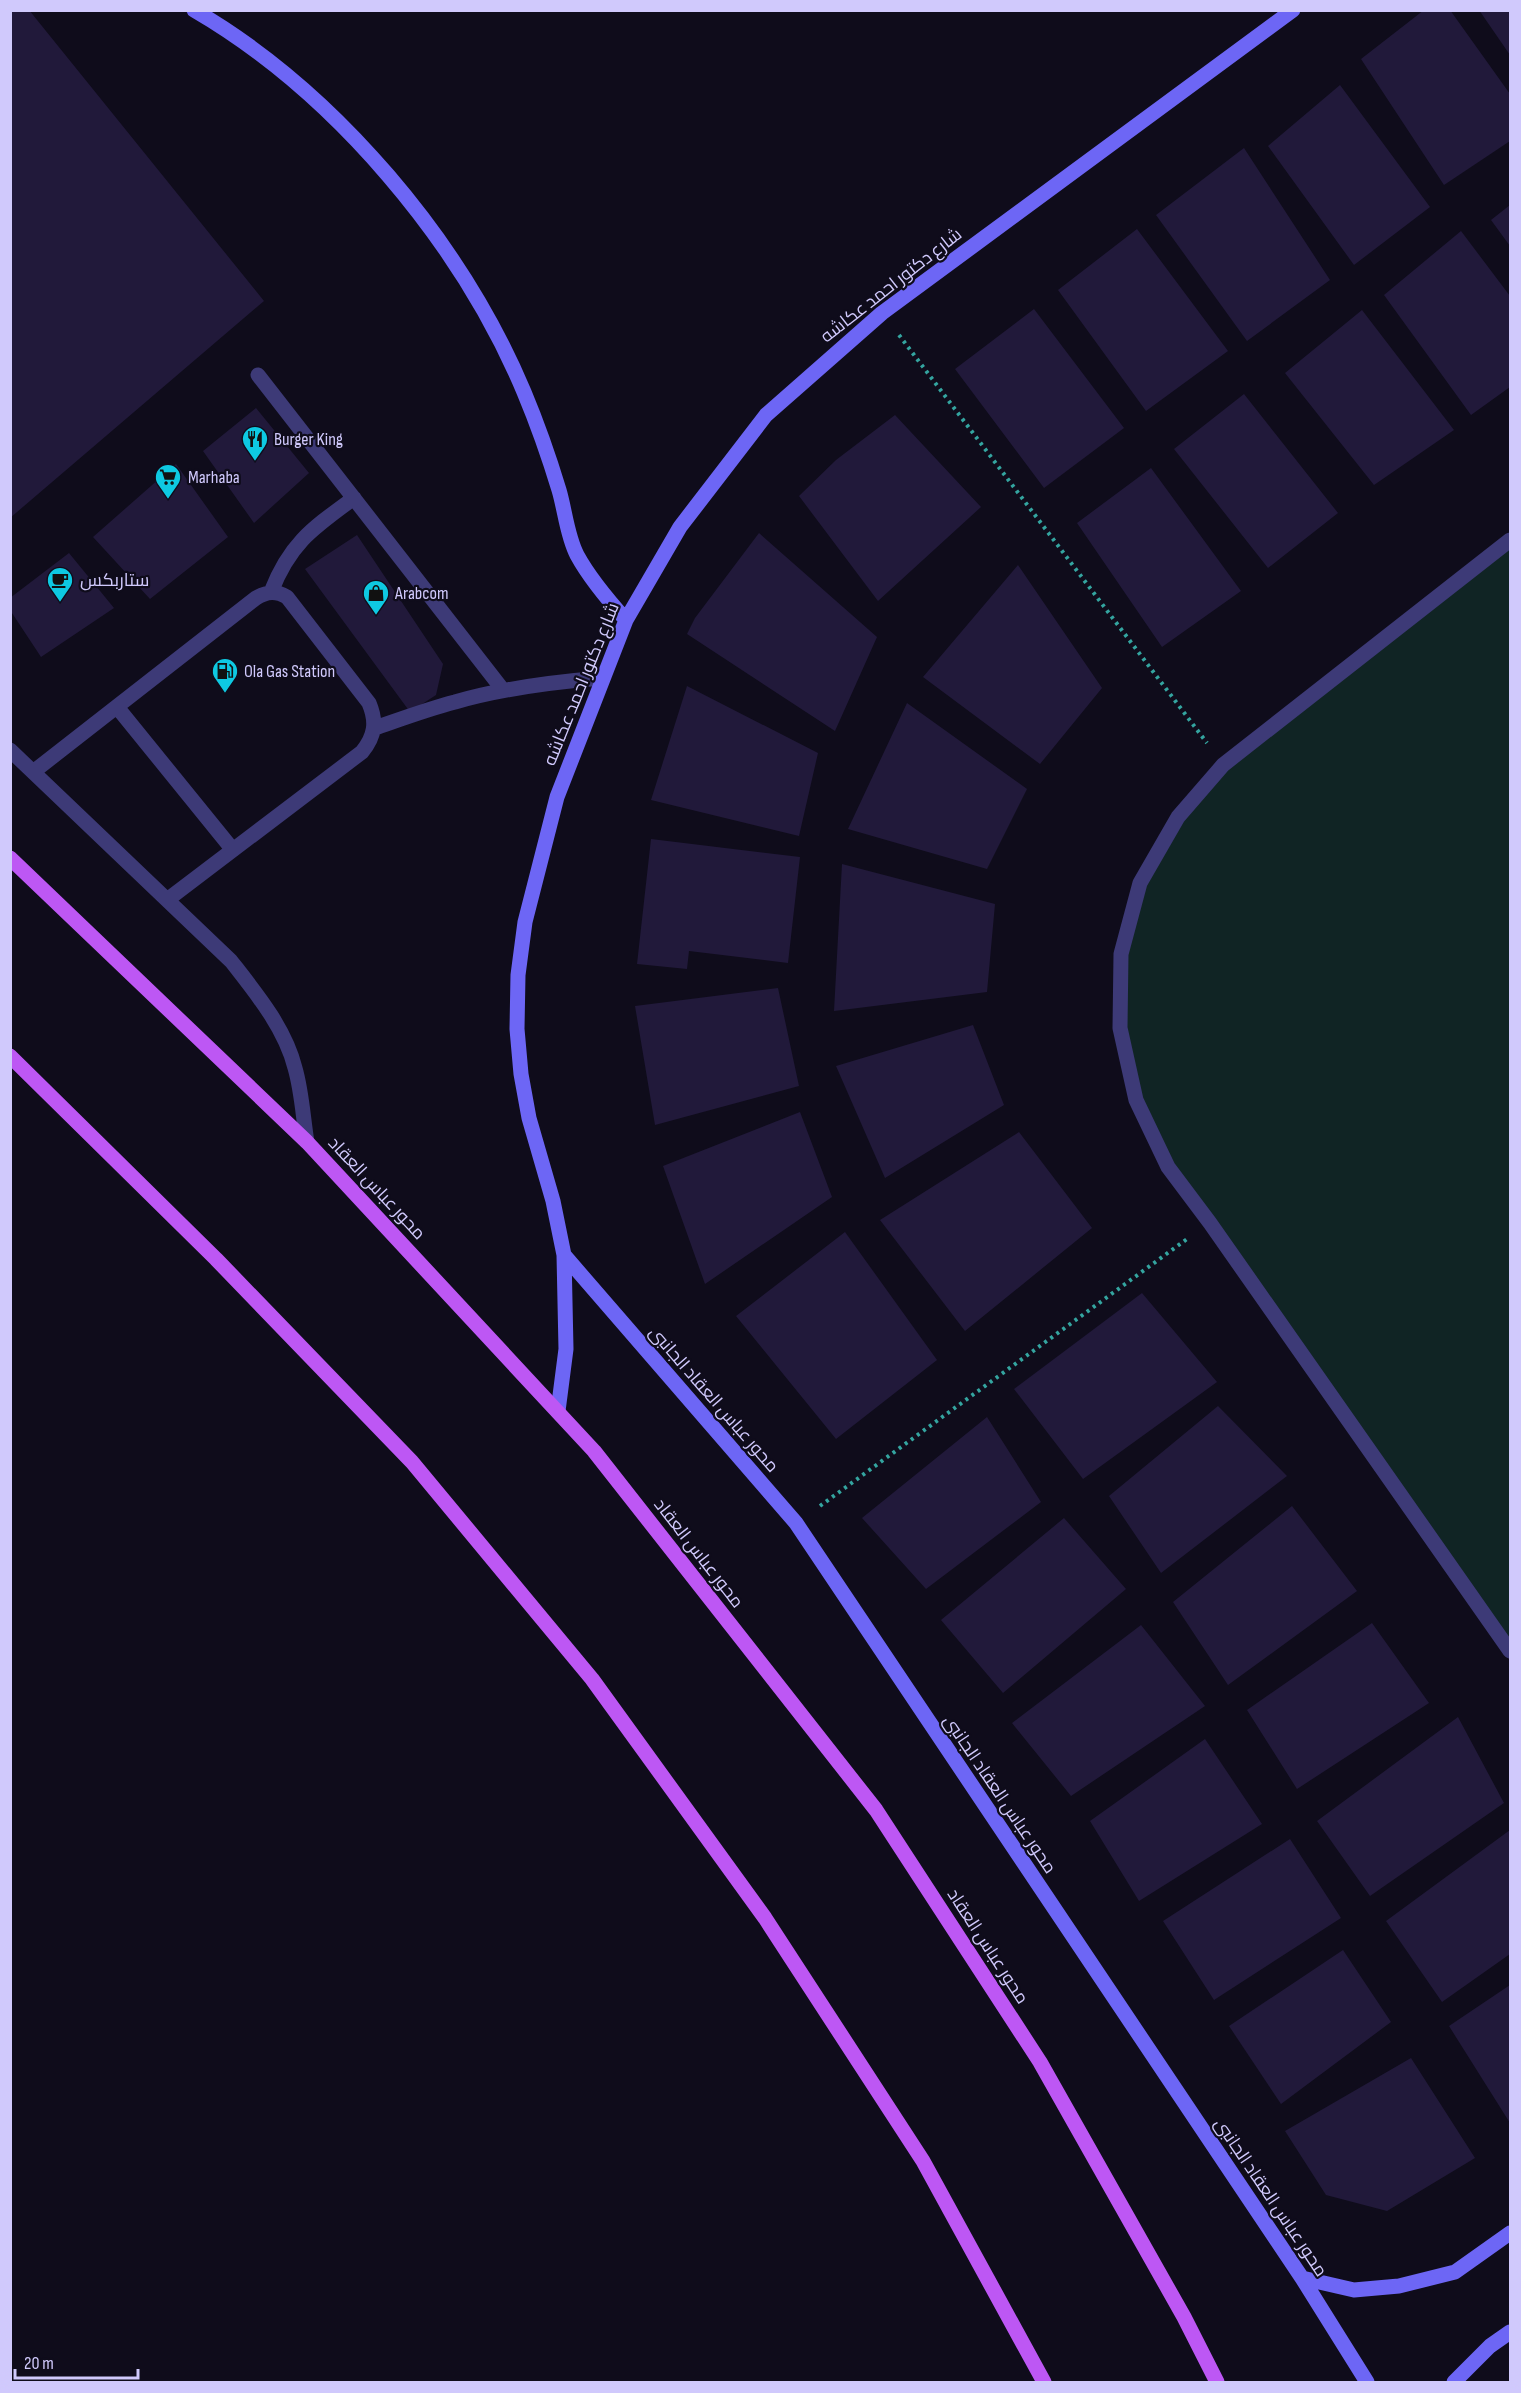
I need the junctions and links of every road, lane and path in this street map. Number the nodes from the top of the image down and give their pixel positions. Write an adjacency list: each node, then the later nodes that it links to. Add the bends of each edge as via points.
1 (194, 10): 8 (street, via 265,57 329,113 388,175 440,243 485,315 523,391 559,490 576,553 594,583)
2 (1293, 10): 3 (street, شارع دكتور احمد عكاشه)
3 (882, 313): 8 (street, شارع دكتور احمد عكاشه, via 766,415 680,527); 14 (path)
4 (258, 375): 5 (street)
5 (354, 498): 7 (street, via 296,546); 10 (street)
6 (1510, 540): 14 (street)
7 (271, 592): 11 (street, via 256,598); 12 (street, via 287,597 369,703)
8 (626, 620): 9 (street, شارع دكتور احمد عكاشه)
9 (602, 678): 10 (street); 22 (street, شارع دكتور احمد عكاشه, via 557,797 525,921 518,975 521,1074)
10 (503, 690): 12 (street, via 455,701)
11 (117, 707): 15 (street); 16 (street)
12 (375, 728): 16 (street, via 362,752)
13 (10, 750): 15 (street)
14 (1223, 765): 21 (street, via 1178,818 1140,883 1121,954 1120,1028 1136,1100 1168,1167)
15 (33, 772): 18 (street)
16 (233, 850): 18 (street)
17 (10, 858): 20 (main road, محور عباس العقاد)
18 (167, 900): 20 (street, via 231,961 279,1030 295,1067)
19 (10, 1056): 29 (main road, via 216,1259 412,1462 592,1679 765,1918 923,2161)
20 (307, 1142): 23 (main road, محور عباس العقاد)
21 (1210, 1223): 24 (path); 25 (street)
22 (564, 1255): 23 (street, شارع دكتور احمد عكاشه, via 566,1349); 24 (street, محور عباس العقاد الجانبى)
23 (558, 1411): 30 (main road, محور عباس العقاد, via 594,1451 876,1810 1040,2062 1184,2317)
24 (796, 1524): 27 (street, محور عباس العقاد الجانبى)
25 (1510, 1651)
26 (1510, 2233): 27 (street, via 1455,2272 1399,2286 1354,2290)
27 (1302, 2278): 31 (street, محور عباس العقاد الجانبى)
28 (1510, 2332): 32 (street, via 1490,2346)
29 (1044, 2382)
30 (1216, 2382)
31 (1367, 2382)
32 (1455, 2382)

